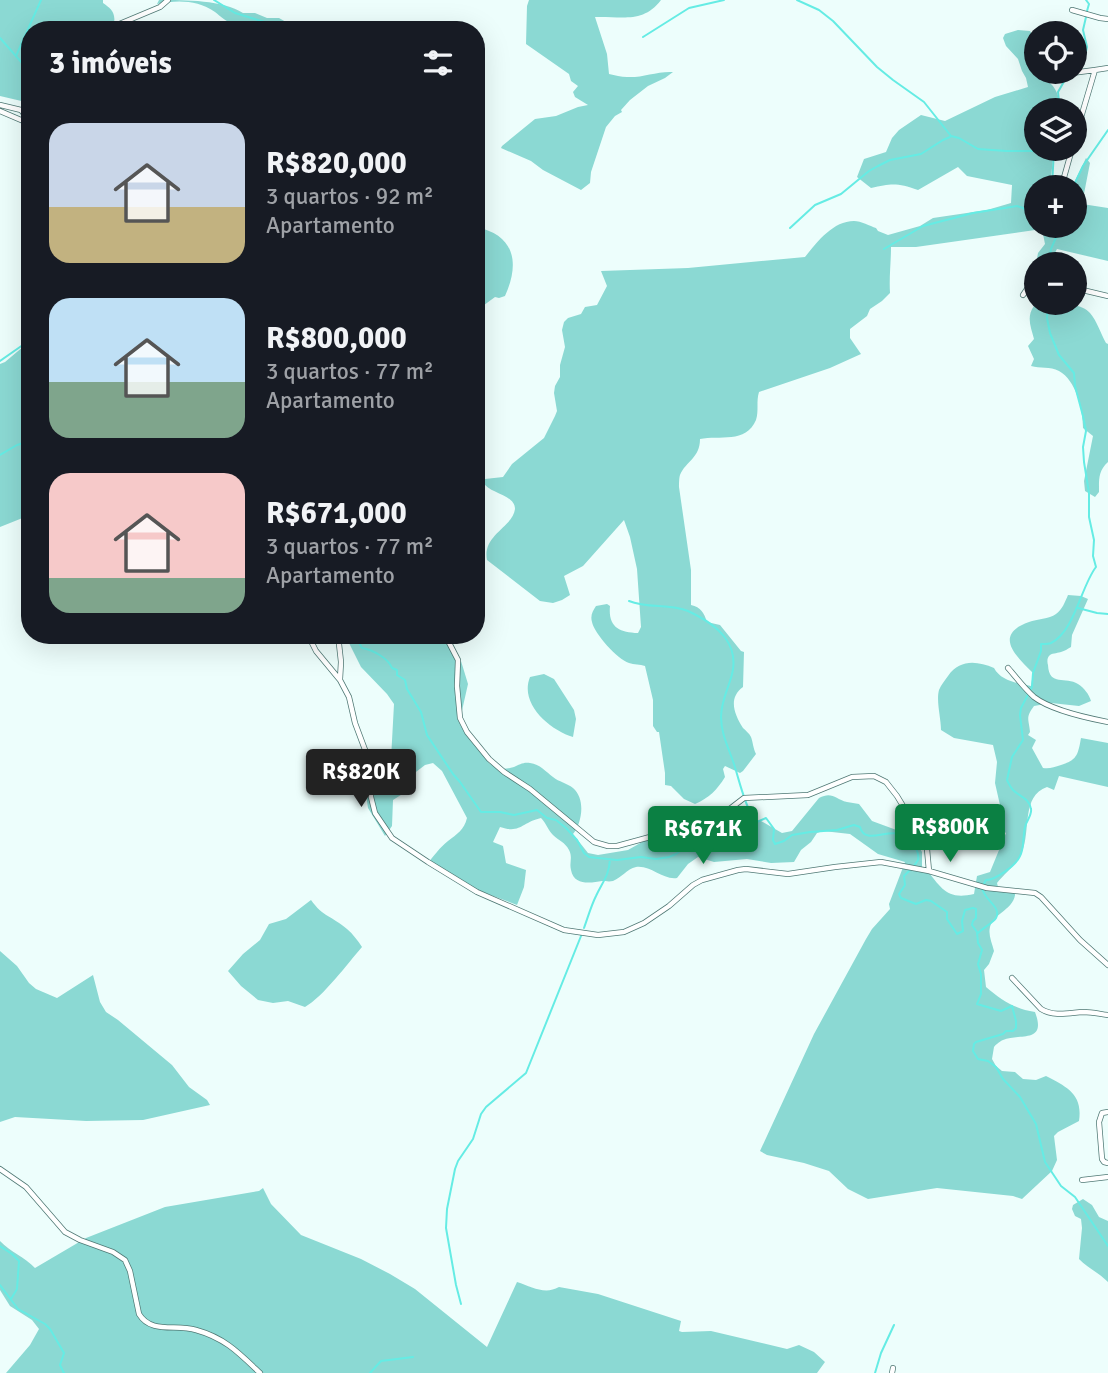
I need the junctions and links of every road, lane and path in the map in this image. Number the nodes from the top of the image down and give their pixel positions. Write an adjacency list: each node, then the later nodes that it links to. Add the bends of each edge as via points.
1 (168, 0): 4 (street)
2 (1072, 10): 3 (street)
3 (1108, 19)
4 (127, 21)
5 (1108, 68): 6 (street)
6 (1095, 70): 7 (street); 8 (street)
7 (1087, 71)
8 (1087, 98)
9 (0, 105): 10 (street)
10 (21, 110)
11 (0, 111): 12 (street)
12 (21, 119)
13 (1087, 291): 14 (street)
14 (1108, 296)
15 (312, 644): 19 (street)
16 (339, 644): 19 (street)
17 (450, 644): 21 (street, via 458,660 460,718 467,732 504,772 594,842 617,846 661,834 693,835 744,797 808,794 852,777 874,776 886,782 920,834)
18 (1008, 668): 20 (street, via 1042,702)
19 (340, 680): 21 (street, via 370,763 375,813 392,838 477,892 564,930 598,935 624,932 644,923 702,880 738,870 788,874 881,862)
20 (1108, 722)
21 (929, 871): 22 (street, via 987,888 1035,893)
22 (1108, 965)
23 (1012, 978): 24 (street, via 1046,1012)
24 (1108, 1015)
25 (1108, 1112): 26 (street, via 1102,1113 1098,1122)
26 (1101, 1139): 27 (street); 28 (street, via 1102,1159)
27 (1108, 1139)
28 (1108, 1163)
29 (0, 1168): 32 (street, via 26,1187 65,1231 125,1260 139,1314 149,1325 184,1327 212,1336)
30 (1108, 1177): 31 (street)
31 (1082, 1180)
32 (260, 1373)

